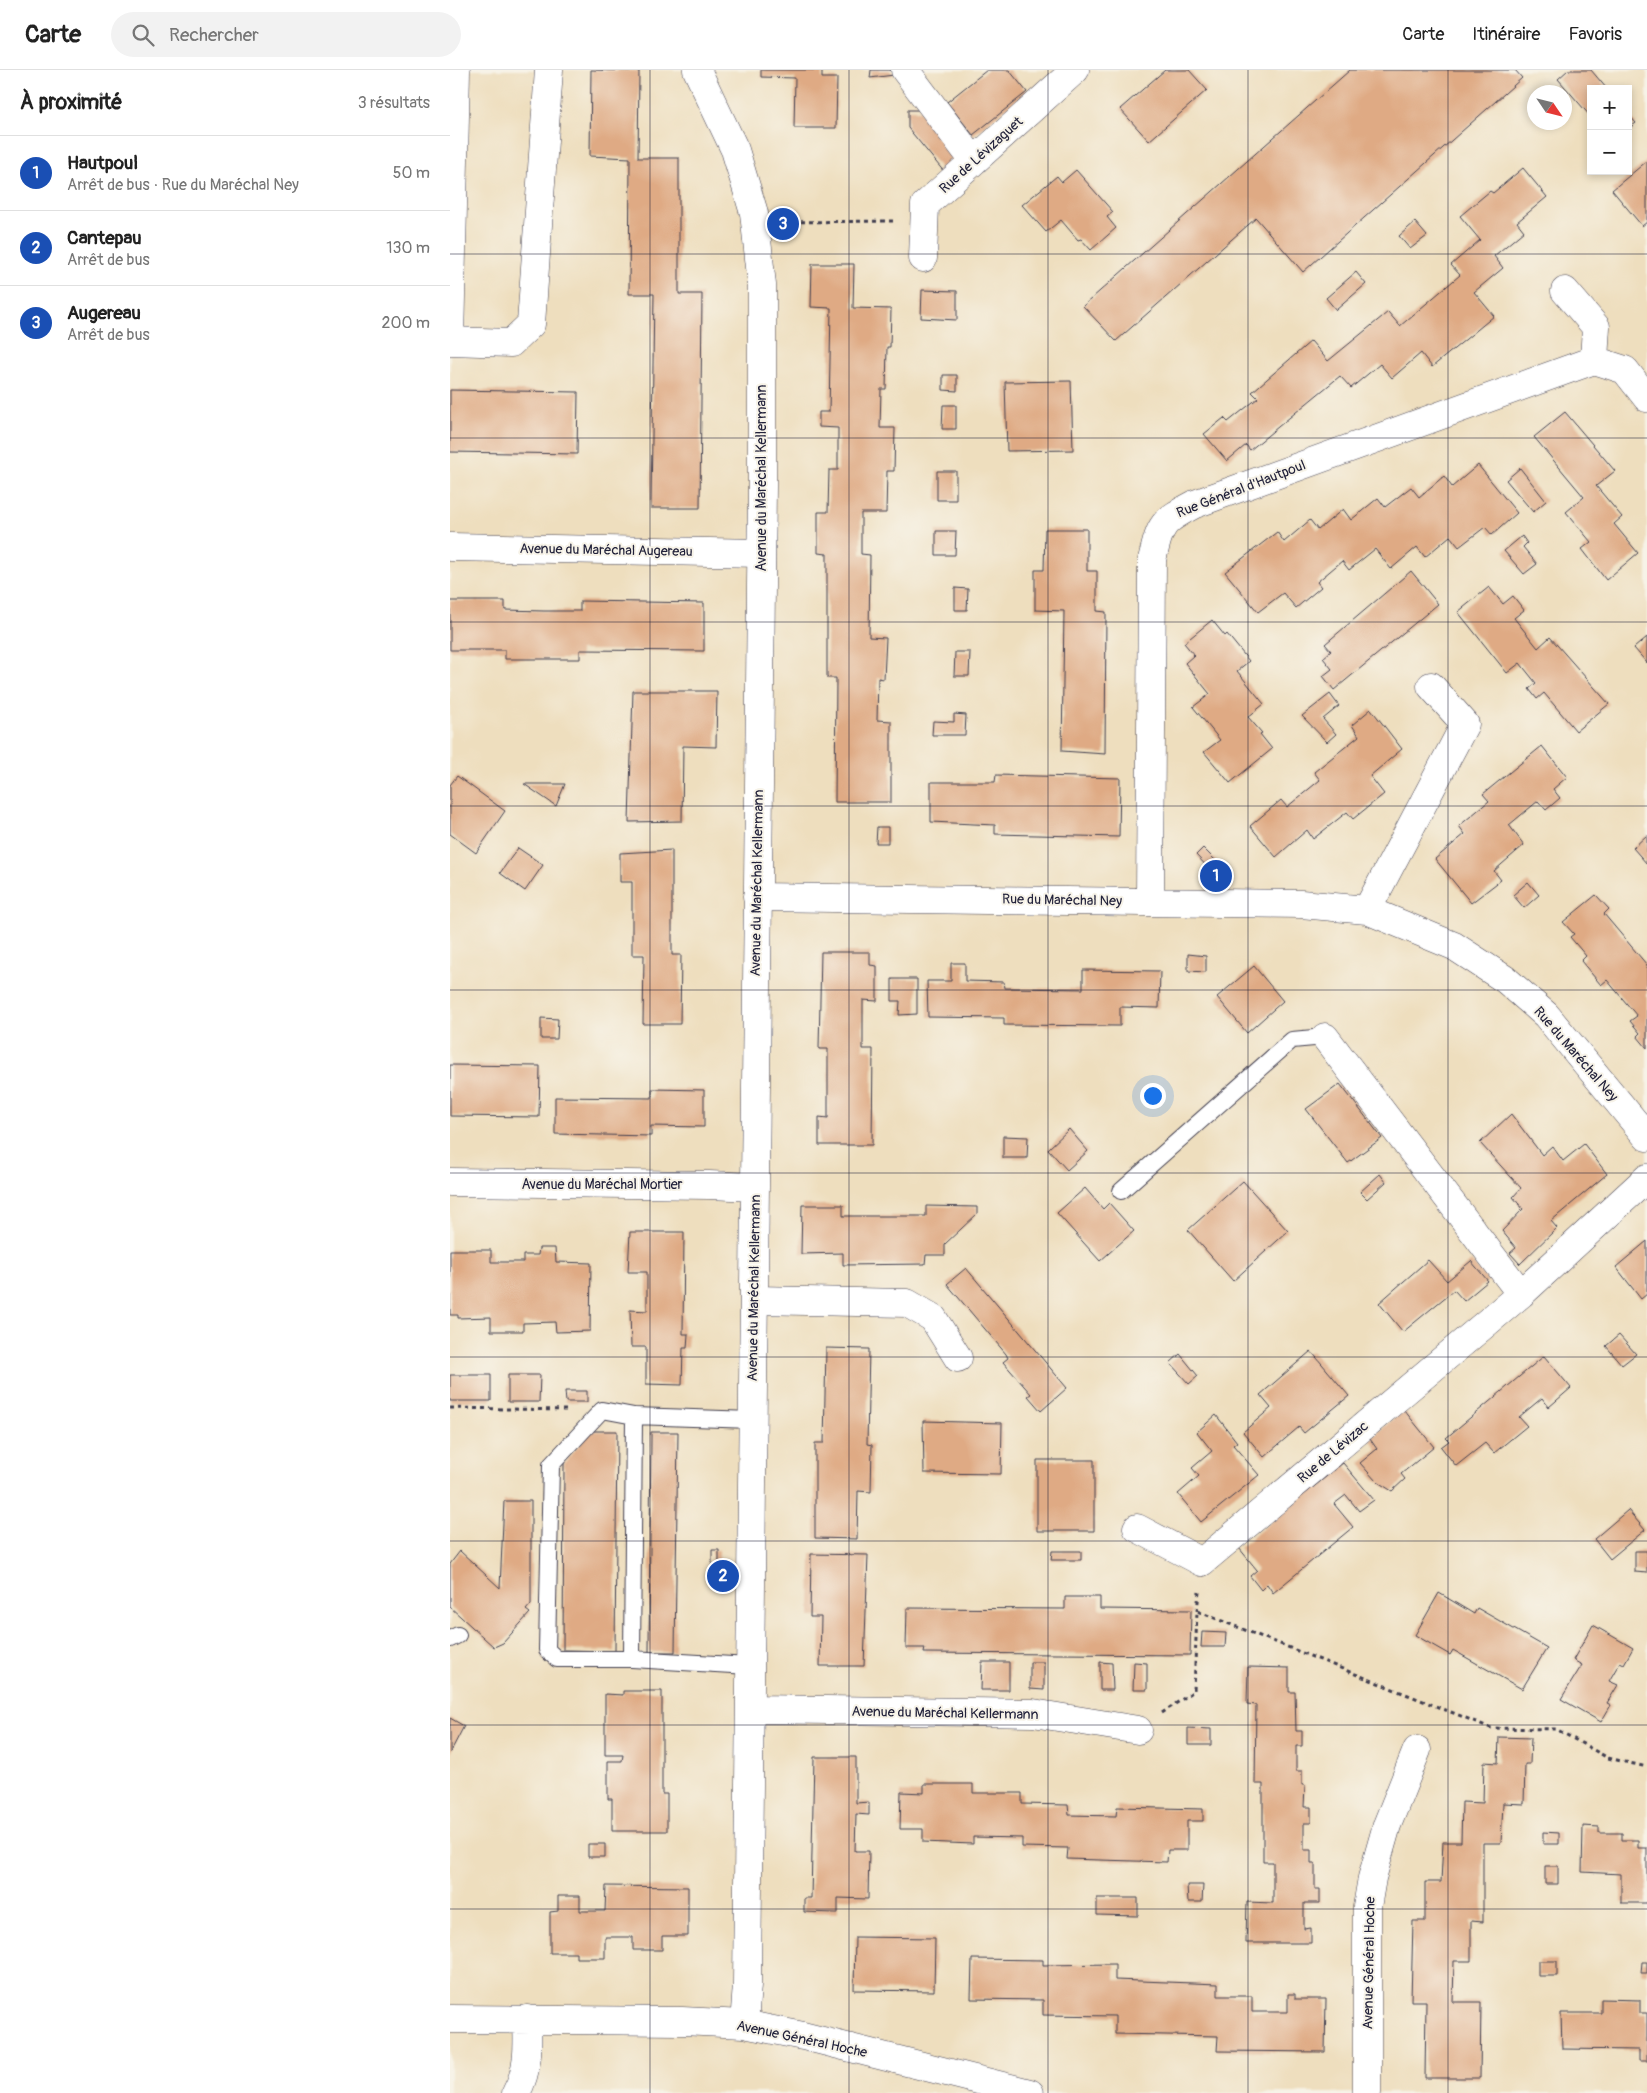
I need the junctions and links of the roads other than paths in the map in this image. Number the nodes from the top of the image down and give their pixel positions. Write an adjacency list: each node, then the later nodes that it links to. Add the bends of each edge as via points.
1 (456, 70): 9 (street)
2 (549, 70): 9 (street, via 531,324 511,343)
3 (697, 70): 13 (street, Avenue du Maréchal Kellermann, via 735,150 755,222 762,286)
4 (905, 70): 6 (street)
5 (1075, 70): 6 (street, Rue de Lévizaguet)
6 (974, 161): 7 (street, Rue de Lévizaguet, via 925,205)
7 (923, 258)
8 (1565, 291): 10 (street, via 1596,327)
9 (450, 341)
10 (1594, 360): 11 (street, via 1625,370); 16 (street, Rue Général d'Hautpoul, via 1195,504 1169,518 1158,532 1152,560)
11 (1647, 398)
12 (450, 547): 13 (street, Avenue du Maréchal Augereau)
13 (761, 553): 15 (street, Avenue du Maréchal Kellermann)
14 (1431, 686): 17 (street, via 1465,724)
15 (757, 897): 16 (street, Rue du Maréchal Ney); 22 (street, Avenue du Maréchal Kellermann)
16 (1150, 902): 17 (street, Rue du Maréchal Ney, via 1301,904)
17 (1367, 910): 19 (street, Rue du Maréchal Ney, via 1454,946 1506,980 1546,1015)
18 (1325, 1037): 23 (lane, via 1292,1040); 24 (street)
19 (1647, 1137)
20 (1647, 1178): 24 (street, Rue de Lévizac)
21 (450, 1182): 22 (street, Avenue du Maréchal Mortier)
22 (754, 1187): 25 (street, Avenue du Maréchal Kellermann)
23 (1121, 1191)
24 (1521, 1294): 29 (street, Rue de Lévizac, via 1202,1562)
25 (754, 1300): 26 (street, via 908,1303 934,1318); 28 (street, Avenue du Maréchal Kellermann)
26 (958, 1358)
27 (634, 1416): 28 (lane); 30 (lane); 30 (lane, via 602,1410 551,1465 547,1650 557,1659)
28 (752, 1420): 31 (street, Avenue du Maréchal Kellermann)
29 (1137, 1528)
30 (632, 1659): 31 (lane)
31 (750, 1666): 32 (street, Avenue du Maréchal Kellermann)
32 (750, 1709): 33 (street, Avenue du Maréchal Kellermann, via 1033,1714); 37 (street, Avenue du Maréchal Kellermann, via 748,1985)
33 (1138, 1730)
34 (1417, 1750): 40 (street, Avenue Général Hoche, via 1386,1825 1372,1878 1368,1907)
35 (450, 2019): 36 (street, Avenue Général Hoche)
36 (527, 2019): 37 (street, Avenue Général Hoche); 38 (street, via 528,2053 524,2079)
37 (744, 2024): 39 (street, Avenue Général Hoche)
38 (516, 2093)
39 (1030, 2093)
40 (1367, 2093)

